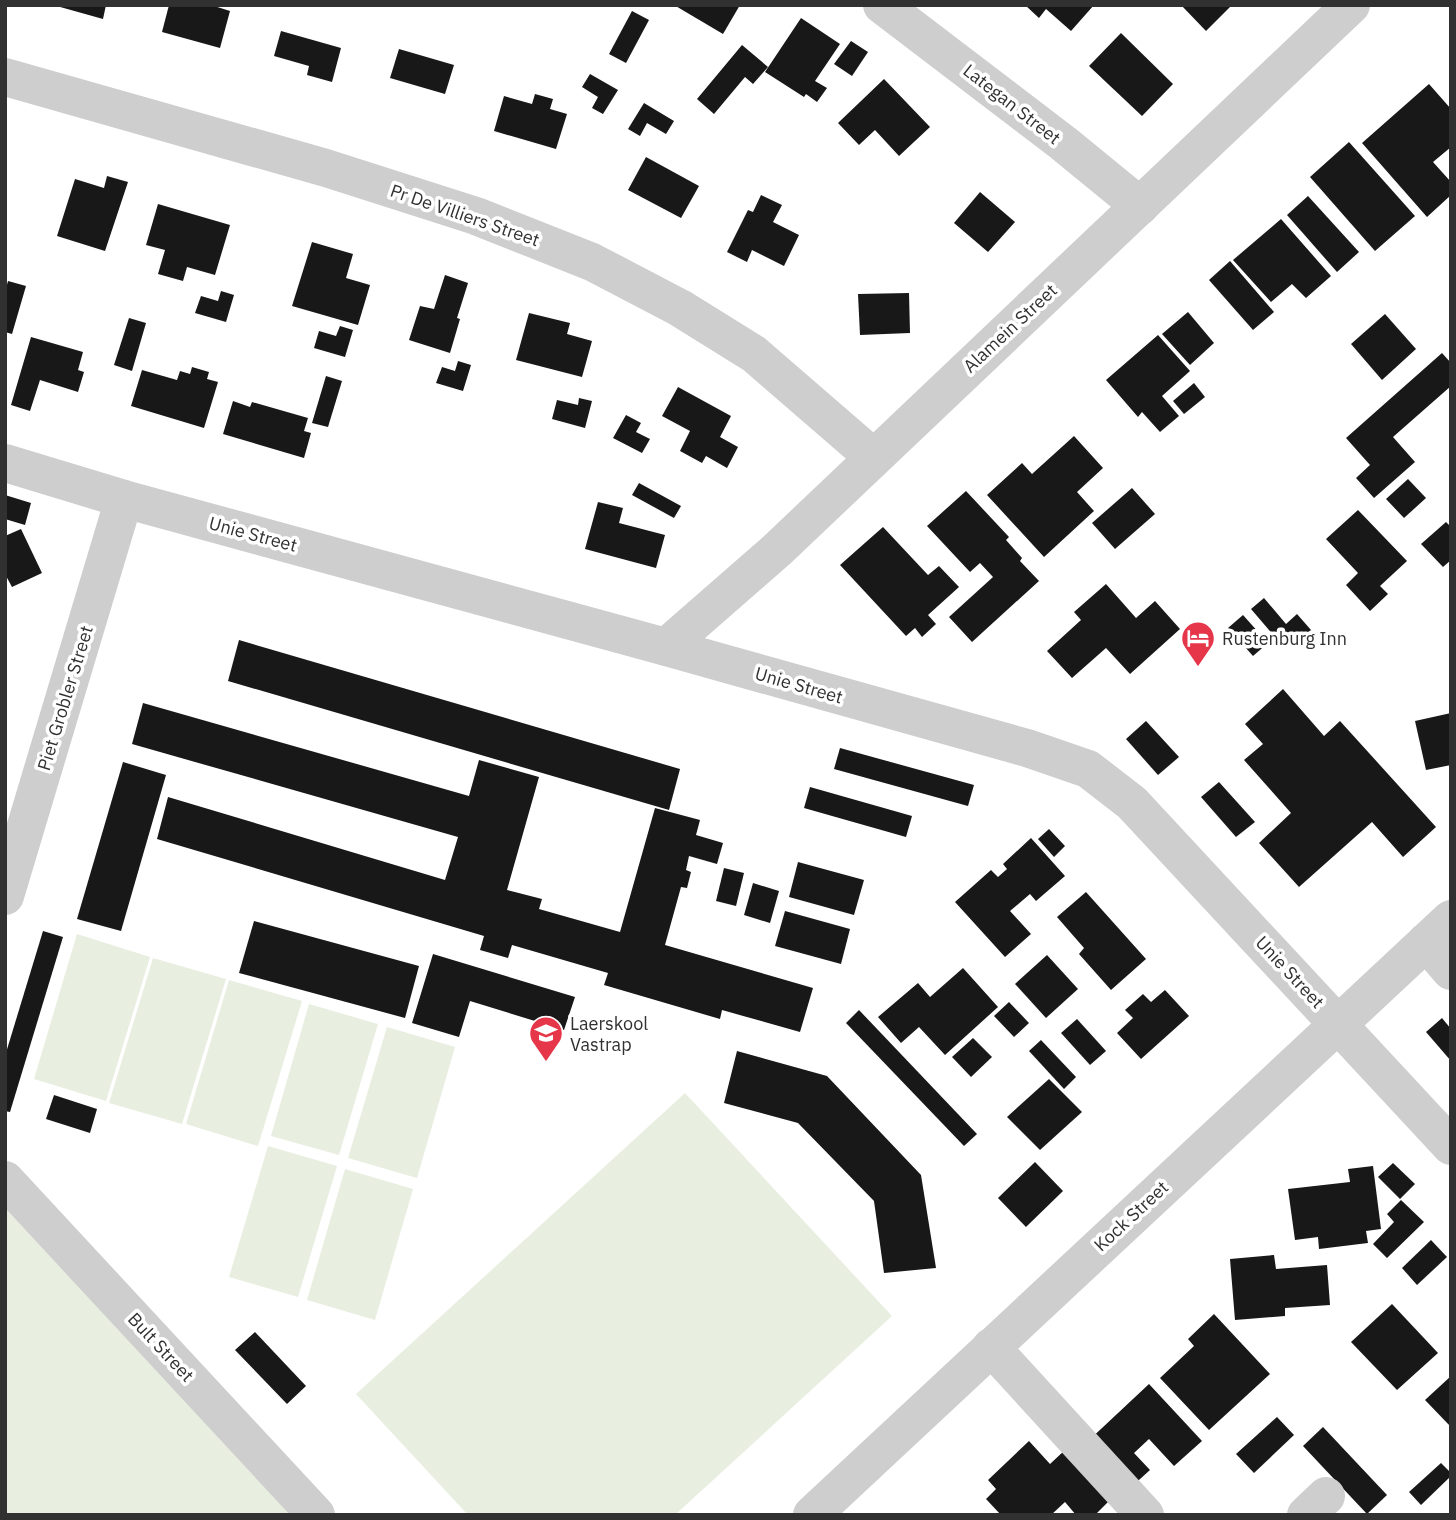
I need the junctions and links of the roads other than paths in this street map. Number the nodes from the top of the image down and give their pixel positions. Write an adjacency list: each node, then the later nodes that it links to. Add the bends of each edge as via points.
1 (882, 5): 4 (street, Lategan Street)
2 (1351, 5): 4 (street, Alamein Street)
3 (5, 77): 5 (street, Pr De Villiers Street, via 327,168 476,216 592,262 754,354)
4 (1140, 206): 5 (street, Alamein Street)
5 (873, 457): 8 (street, Alamein Street, via 777,550)
6 (5, 463): 7 (street, Unie Street)
7 (124, 499): 8 (street, Unie Street); 9 (street, Piet Grobler Street)
8 (666, 647): 12 (street, Unie Street, via 1088,769 1132,803)
9 (5, 896)
10 (1438, 930): 11 (street); 12 (street, Kock Street)
11 (1451, 971)
12 (1338, 1023): 13 (street, Unie Street); 15 (street, Kock Street)
13 (1451, 1146)
14 (5, 1180): 16 (street, Bult Street)
15 (991, 1347): 17 (street, Kock Street); 18 (street)
16 (316, 1515)
17 (812, 1515)
18 (1145, 1515)

